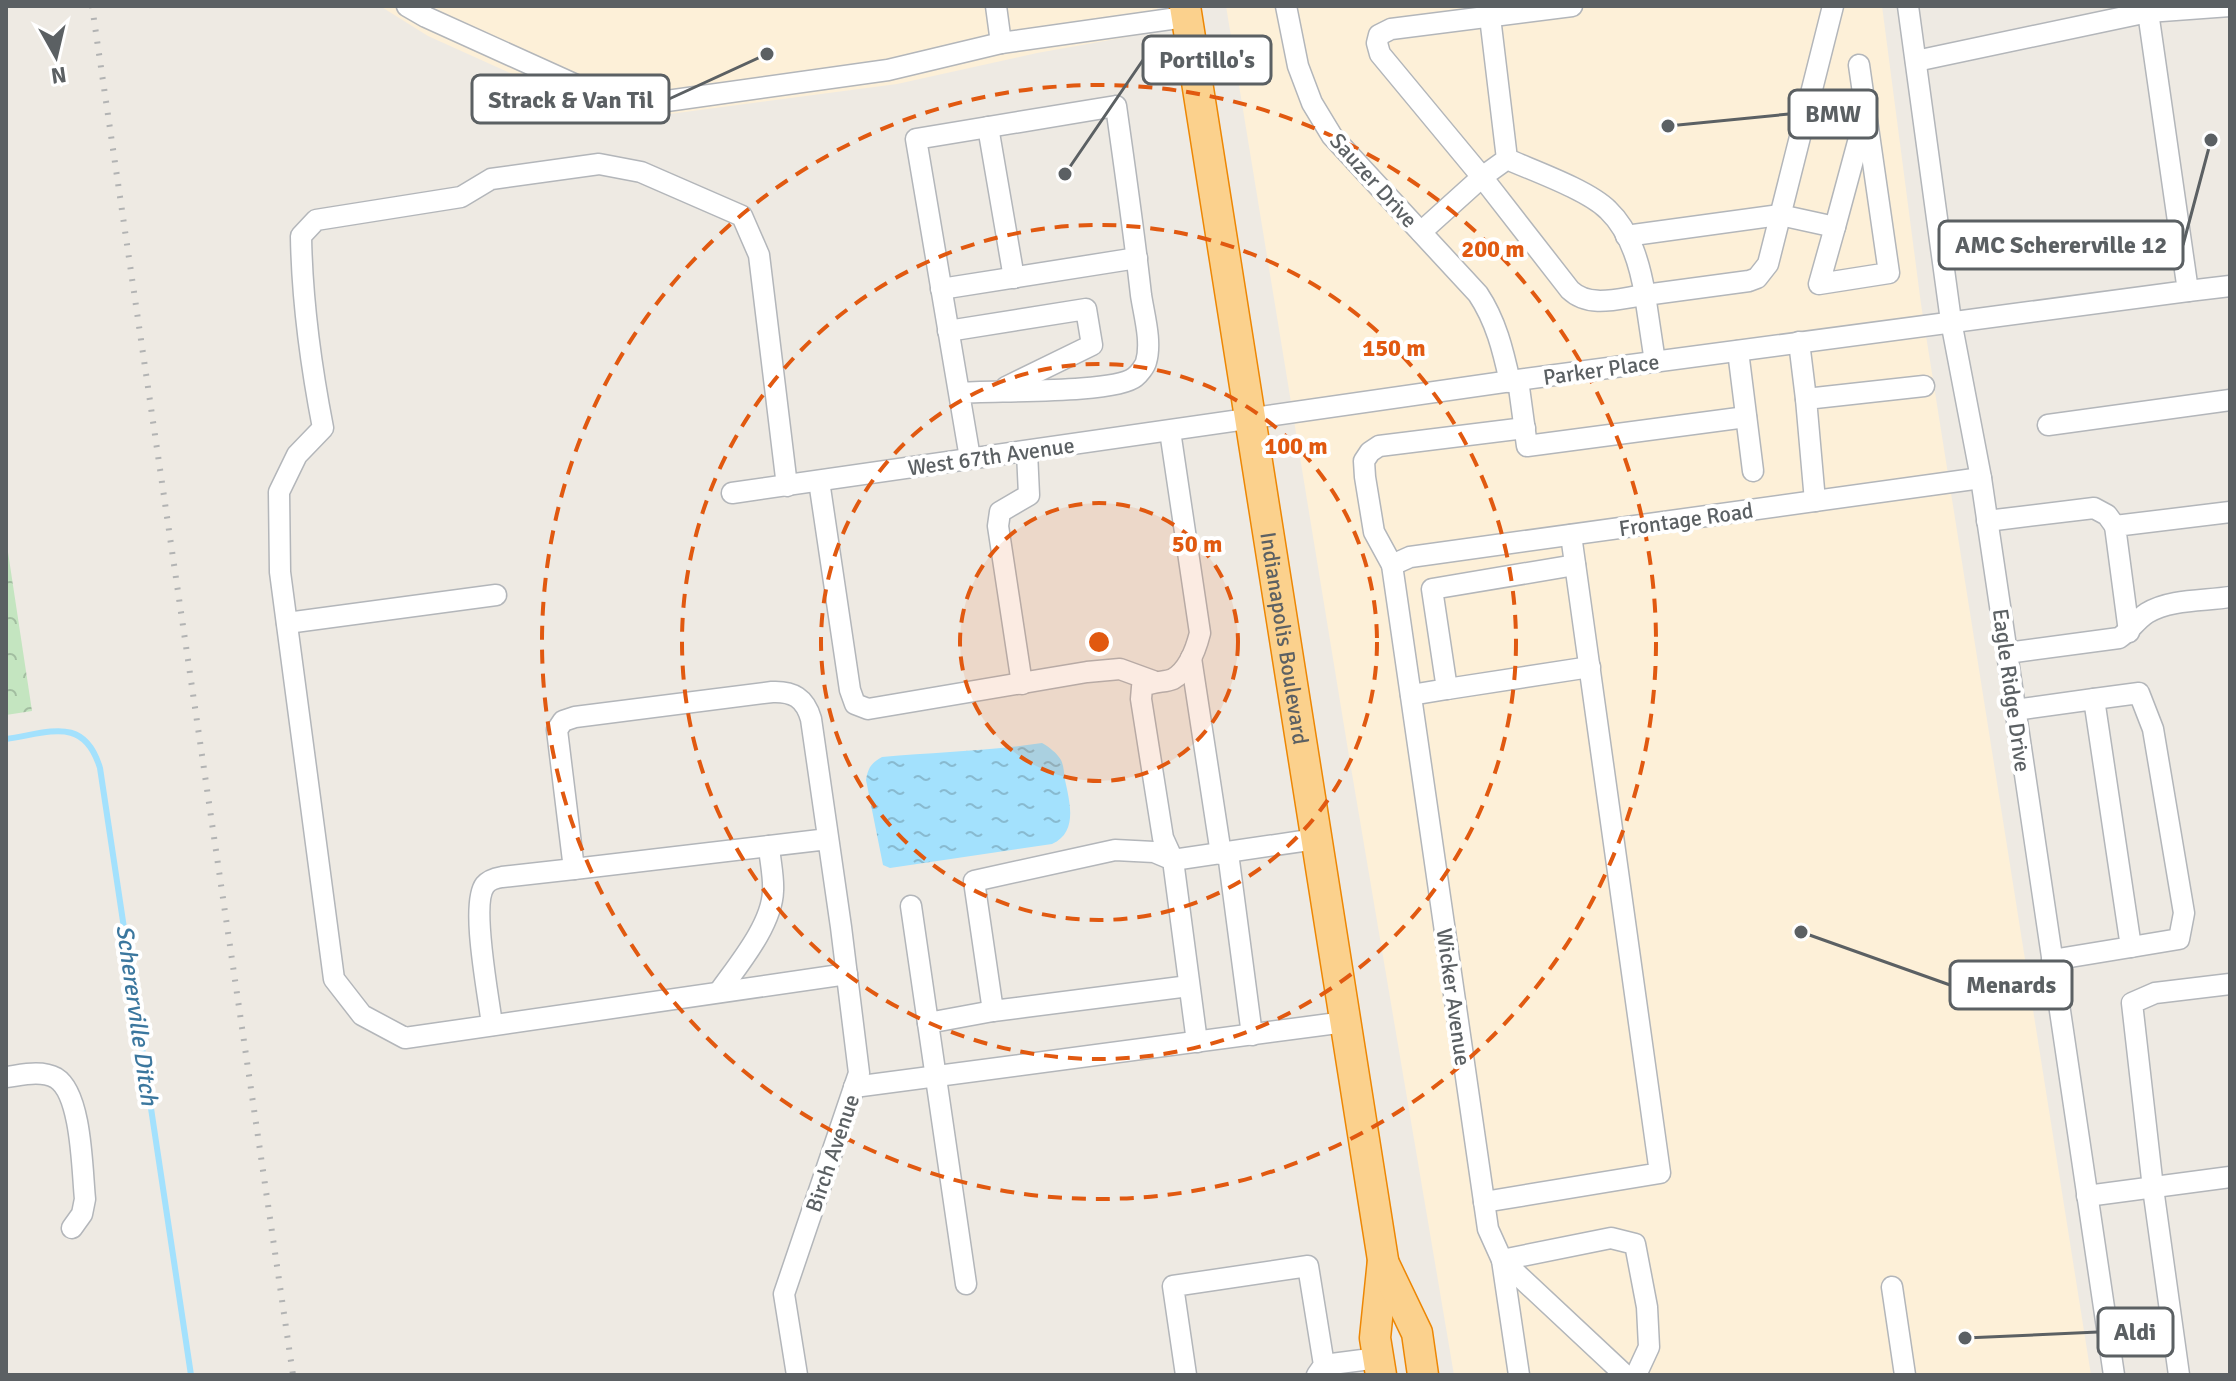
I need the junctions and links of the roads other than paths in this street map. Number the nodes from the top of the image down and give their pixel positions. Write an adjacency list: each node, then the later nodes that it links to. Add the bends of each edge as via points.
1 (407, 6): 11 (street, via 631,106 888,70)
2 (996, 6): 11 (street)
3 (1286, 6): 20 (street, Sauzer Drive, via 1312,103 1332,136)
4 (1572, 6): 10 (street)
5 (1833, 6): 18 (street)
6 (1908, 6): 12 (street, Eagle Ridge Drive)
7 (2230, 6): 9 (street)
8 (1184, 10): 11 (street); 40 (highway, Indianapolis Boulevard)
9 (2148, 12): 12 (street); 26 (street)
10 (1490, 17): 16 (street); 17 (street, via 1391,29 1379,35 1377,43 1380,54)
11 (1001, 43)
12 (1916, 61): 28 (street, Eagle Ridge Drive)
13 (1859, 65): 14 (street)
14 (1865, 117): 19 (street); 19 (street, via 1889,273 1819,284)
15 (988, 127): 22 (street, via 1116,106); 23 (street); 25 (street, via 916,139)
16 (1507, 159): 17 (street); 21 (street, via 1595,200 1609,210)
17 (1482, 177): 20 (street); 27 (street, via 1579,299)
18 (1780, 215): 19 (street); 21 (street); 27 (street, via 1768,264 1757,278)
19 (1835, 227)
20 (1421, 232): 33 (street, Sauzer Drive, via 1490,312)
21 (1626, 236): 27 (street)
22 (1137, 258): 23 (street); 35 (street, via 1147,341 1146,363 1134,378 1066,390)
23 (1014, 278): 25 (street)
24 (2230, 286): 26 (street, Parker Place)
25 (941, 289): 29 (street)
26 (2188, 291): 28 (street, Parker Place)
27 (1645, 295): 32 (street)
28 (1951, 321): 30 (street, Parker Place); 47 (street, Eagle Ridge Drive)
29 (948, 331): 35 (street, via 1086,309 1092,345); 36 (street)
30 (1799, 342): 31 (street, Parker Place); 37 (street)
31 (1738, 351): 32 (street, Parker Place); 39 (street)
32 (1655, 362): 33 (street, Parker Place)
33 (1514, 381): 40 (street, Parker Place); 43 (street, Sauzer Drive)
34 (1924, 386): 37 (street)
35 (1000, 390): 36 (street)
36 (959, 393): 45 (street)
37 (1806, 399): 51 (street)
38 (2230, 400): 41 (street)
39 (1746, 417): 43 (street); 46 (street)
40 (1251, 420): 42 (street, West 67th Avenue); 72 (highway, Indianapolis Boulevard)
41 (2048, 425)
42 (1170, 431): 44 (street, West 67th Avenue); 63 (street, via 1200,633)
43 (1526, 437): 56 (street, via 1389,443 1370,452 1364,461 1374,532)
44 (1027, 452): 45 (street, West 67th Avenue); 66 (street, via 1029,495 1000,512 998,526)
45 (970, 458): 48 (street, West 67th Avenue)
46 (1753, 471)
47 (1981, 478): 51 (street, Frontage Road); 53 (street, Eagle Ridge Drive)
48 (819, 481): 49 (street, West 67th Avenue); 66 (street, via 855,704 868,709)
49 (787, 486): 50 (street, West 67th Avenue); 60 (street, via 759,255 742,216 641,172 599,164 491,179 461,197 316,220 301,236 301,265 323,428 297,455 279,492)
50 (732, 493)
51 (1815, 501): 55 (street, Frontage Road)
52 (2230, 512): 54 (street)
53 (1987, 521): 54 (street, via 2094,508); 62 (street, Eagle Ridge Drive)
54 (2115, 526): 61 (street)
55 (1571, 535): 56 (street, Frontage Road, via 1410,557); 57 (street)
56 (1392, 565): 68 (street, Wicker Avenue)
57 (1575, 565): 64 (street); 67 (street, via 1432,589)
58 (496, 595): 60 (street)
59 (2230, 597): 61 (street, via 2158,607)
60 (287, 623): 87 (street, via 334,979 362,1015 405,1038)
61 (2129, 632): 62 (street, via 2119,638)
62 (2007, 653): 70 (street, Eagle Ridge Drive)
63 (1191, 658): 65 (street, via 1172,679); 74 (street)
64 (1590, 667): 67 (street); 96 (street, via 1660,1173)
65 (1153, 681): 66 (street, via 1120,669); 75 (street, via 1142,687 1141,699 1163,838)
66 (1022, 684)
67 (1447, 689): 68 (street)
68 (1411, 695): 96 (street, Wicker Avenue)
69 (2094, 699): 70 (street); 78 (street); 78 (street, via 2139,693 2153,729 2184,913 2179,939)
70 (2015, 710): 79 (street, Eagle Ridge Drive)
71 (828, 839): 73 (street); 76 (street, Birch Avenue, via 808,707 798,696 772,692 563,721 557,730); 80 (street, Birch Avenue)
72 (1316, 839): 74 (street); 85 (highway, Indianapolis Boulevard)
73 (769, 846): 76 (street); 83 (street, via 773,893 767,914)
74 (1225, 853): 75 (street); 88 (street)
75 (1173, 860): 82 (street); 84 (street, via 1154,852 1115,850 974,881)
76 (574, 869): 87 (street, via 502,877 485,885 478,914)
77 (911, 906): 86 (street)
78 (2131, 947): 79 (street)
79 (2052, 960): 95 (street, Eagle Ridge Drive)
80 (847, 974): 83 (street); 92 (street, Birch Avenue, via 859,1073)
81 (2230, 984): 94 (street, via 2155,993 2132,1003)
82 (1189, 986): 84 (street); 89 (street)
83 (719, 992): 87 (street)
84 (993, 1011): 86 (street)
85 (1345, 1022): 88 (street); 98 (highway, Indianapolis Boulevard)
86 (928, 1023): 90 (street)
87 (492, 1025)
88 (1252, 1035): 89 (street)
89 (1197, 1042): 90 (street)
90 (935, 1076): 92 (street); 100 (street)
91 (6, 1077): 97 (street, via 37,1073 56,1078 72,1097 85,1199)
92 (854, 1087): 105 (street, Birch Avenue, via 784,1294)
93 (2230, 1177): 94 (street)
94 (2153, 1188): 95 (street); 112 (street)
95 (2087, 1196): 111 (street, Eagle Ridge Drive)
96 (1484, 1202): 99 (street, Wicker Avenue, via 1488,1229)
97 (72, 1228)
98 (1383, 1260): 102 (highway, Indianapolis Boulevard, via 1375,1338); 107 (highway, Indianapolis Boulevard, via 1417,1333)
99 (1502, 1260): 108 (street); 109 (street, Wicker Avenue); 110 (street, via 1611,1238 1635,1244 1649,1347)
100 (966, 1284)
101 (1892, 1287): 104 (street)
102 (1379, 1366): 103 (street)
103 (1320, 1370): 106 (street, via 1308,1266 1173,1286)
104 (1902, 1374)
105 (797, 1375)
106 (1186, 1375)
107 (1423, 1375)
108 (1519, 1375)
109 (1625, 1375)
110 (1636, 1375)
111 (2114, 1375)
112 (2179, 1375)

